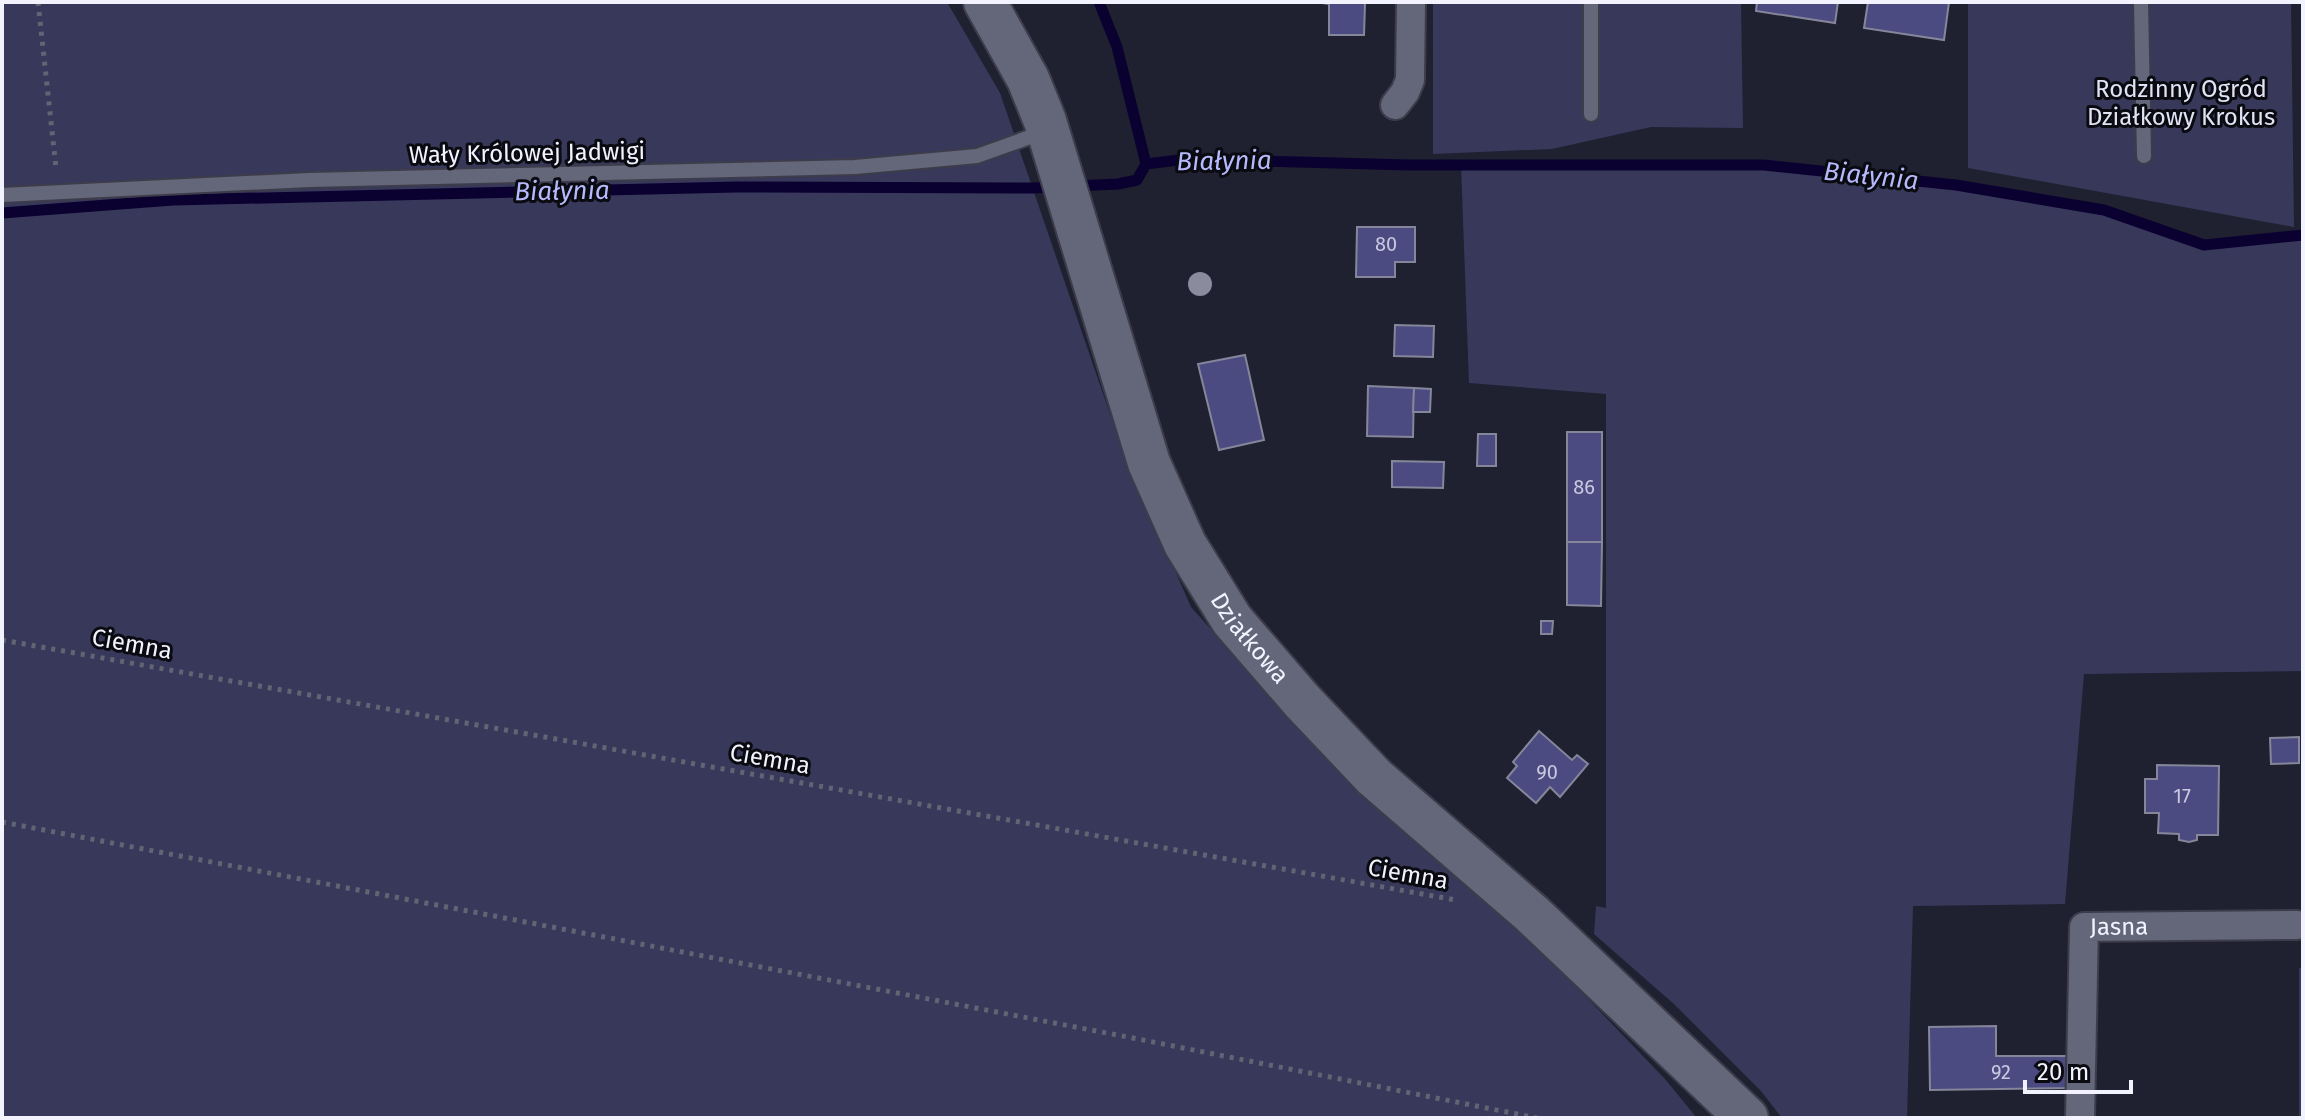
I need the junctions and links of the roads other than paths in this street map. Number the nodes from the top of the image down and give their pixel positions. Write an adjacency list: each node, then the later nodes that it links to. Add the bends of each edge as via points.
1 (985, 2): 7 (street, Działkowa, via 1028,79)
2 (1411, 2): 5 (street, via 1410,80)
3 (1591, 2): 6 (lane)
4 (2141, 2): 8 (lane)
5 (1395, 105)
6 (1591, 114)
7 (1048, 130): 9 (lane, Wały Królowej Jadwigi, via 977,156 855,167 309,180); 11 (street, Działkowa, via 1149,463 1185,544 1232,620 1374,777 1532,914)
8 (2144, 156)
9 (2, 195)
10 (2297, 925): 12 (street, Jasna, via 2084,927)
11 (1747, 1118)
12 (2080, 1118)

